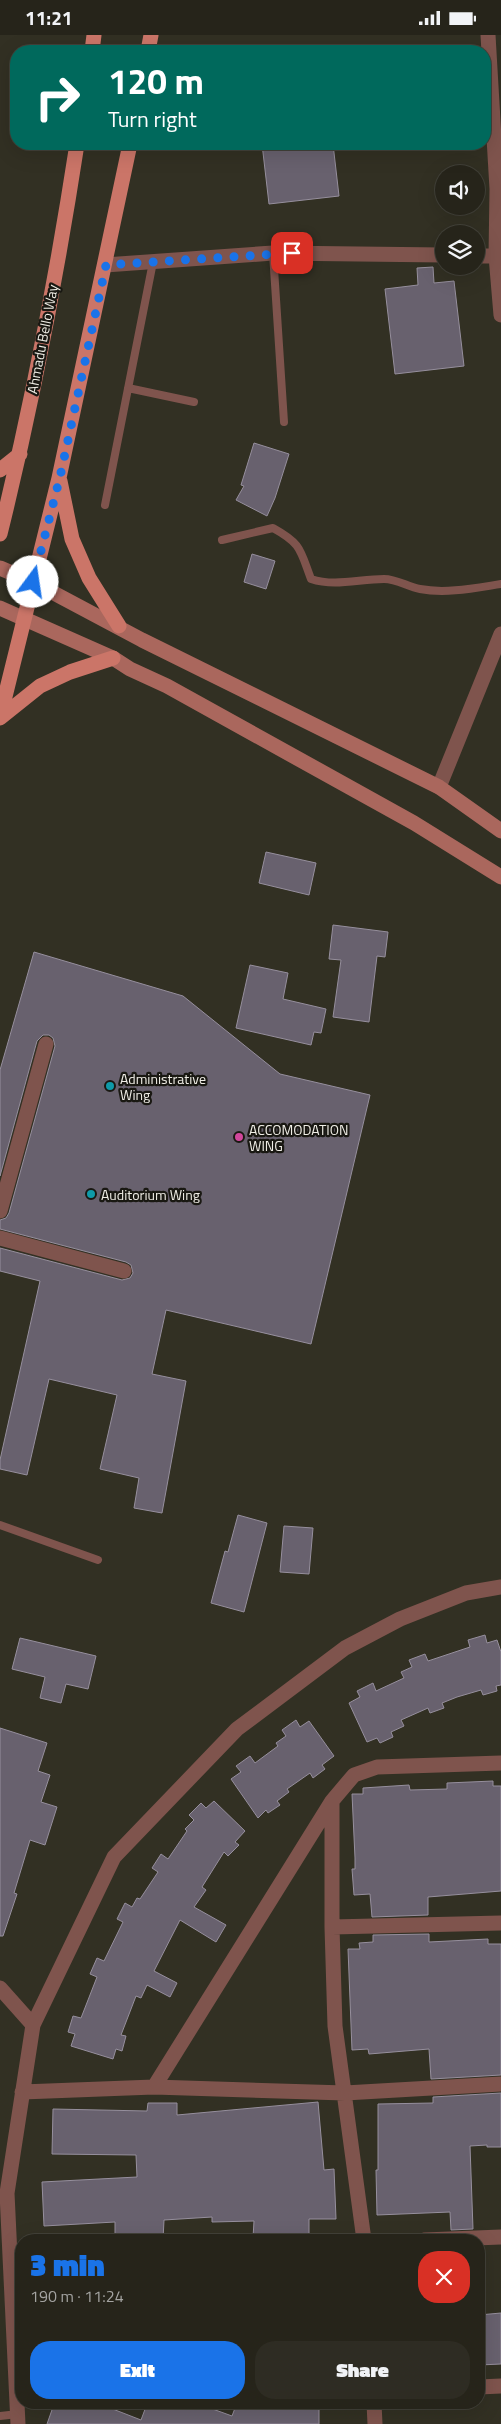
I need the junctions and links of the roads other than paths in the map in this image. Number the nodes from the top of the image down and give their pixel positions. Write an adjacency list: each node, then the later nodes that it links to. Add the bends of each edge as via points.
1 (491, 81): 7 (street, via 498,189)
2 (76, 150): 14 (main road, Ahmadu Bello Way)
3 (129, 150): 9 (main road)
4 (273, 253): 5 (street); 8 (street); 13 (lane)
5 (435, 255)
6 (485, 256): 7 (street)
7 (498, 256): 10 (street)
8 (153, 262): 9 (street); 11 (lane)
9 (106, 265): 16 (main road)
10 (501, 315)
11 (128, 388): 12 (lane); 17 (lane)
12 (194, 402)
13 (284, 422)
14 (20, 454): 15 (main road); 18 (main road, Ahmadu Bello Way)
15 (0, 470)
16 (60, 477): 21 (main road); 25 (main road, via 72,539)
17 (105, 505)
18 (0, 534)
19 (222, 540): 22 (lane, via 273,528 298,545 311,579 326,583 386,579 436,591)
20 (0, 568): 21 (street)
21 (33, 582): 24 (main road); 25 (street)
22 (501, 584)
23 (0, 608): 24 (street)
24 (24, 618): 27 (street); 28 (main road)
25 (119, 626): 29 (street)
26 (501, 634): 29 (street)
27 (113, 658): 28 (main road, via 40,686); 31 (street, via 414,823)
28 (0, 717)
29 (439, 787): 30 (street)
30 (501, 831)
31 (501, 877)
32 (46, 1044): 33 (street)
33 (0, 1211)
34 (0, 1239): 35 (street)
35 (124, 1271)
36 (0, 1525): 37 (lane)
37 (98, 1560)
38 (501, 1587): 44 (street, via 466,1593 400,1619 345,1648 237,1729 114,1857)
39 (501, 1763): 40 (street, via 377,1767 354,1775)
40 (332, 1801): 42 (street); 46 (street)
41 (501, 1923): 42 (street)
42 (332, 1927): 48 (street, via 335,2026)
43 (0, 1988): 44 (street)
44 (33, 2025): 47 (street)
45 (501, 2084): 48 (street)
46 (154, 2087): 47 (street); 48 (street)
47 (22, 2091): 52 (street, via 7,2193)
48 (345, 2093): 49 (street)
49 (363, 2234)
50 (501, 2237): 51 (street)
51 (485, 2238)
52 (15, 2357)
53 (501, 2386): 54 (street)
54 (485, 2387)
55 (374, 2409): 58 (street)
56 (0, 2416): 57 (lane)
57 (18, 2419)
58 (375, 2424)

